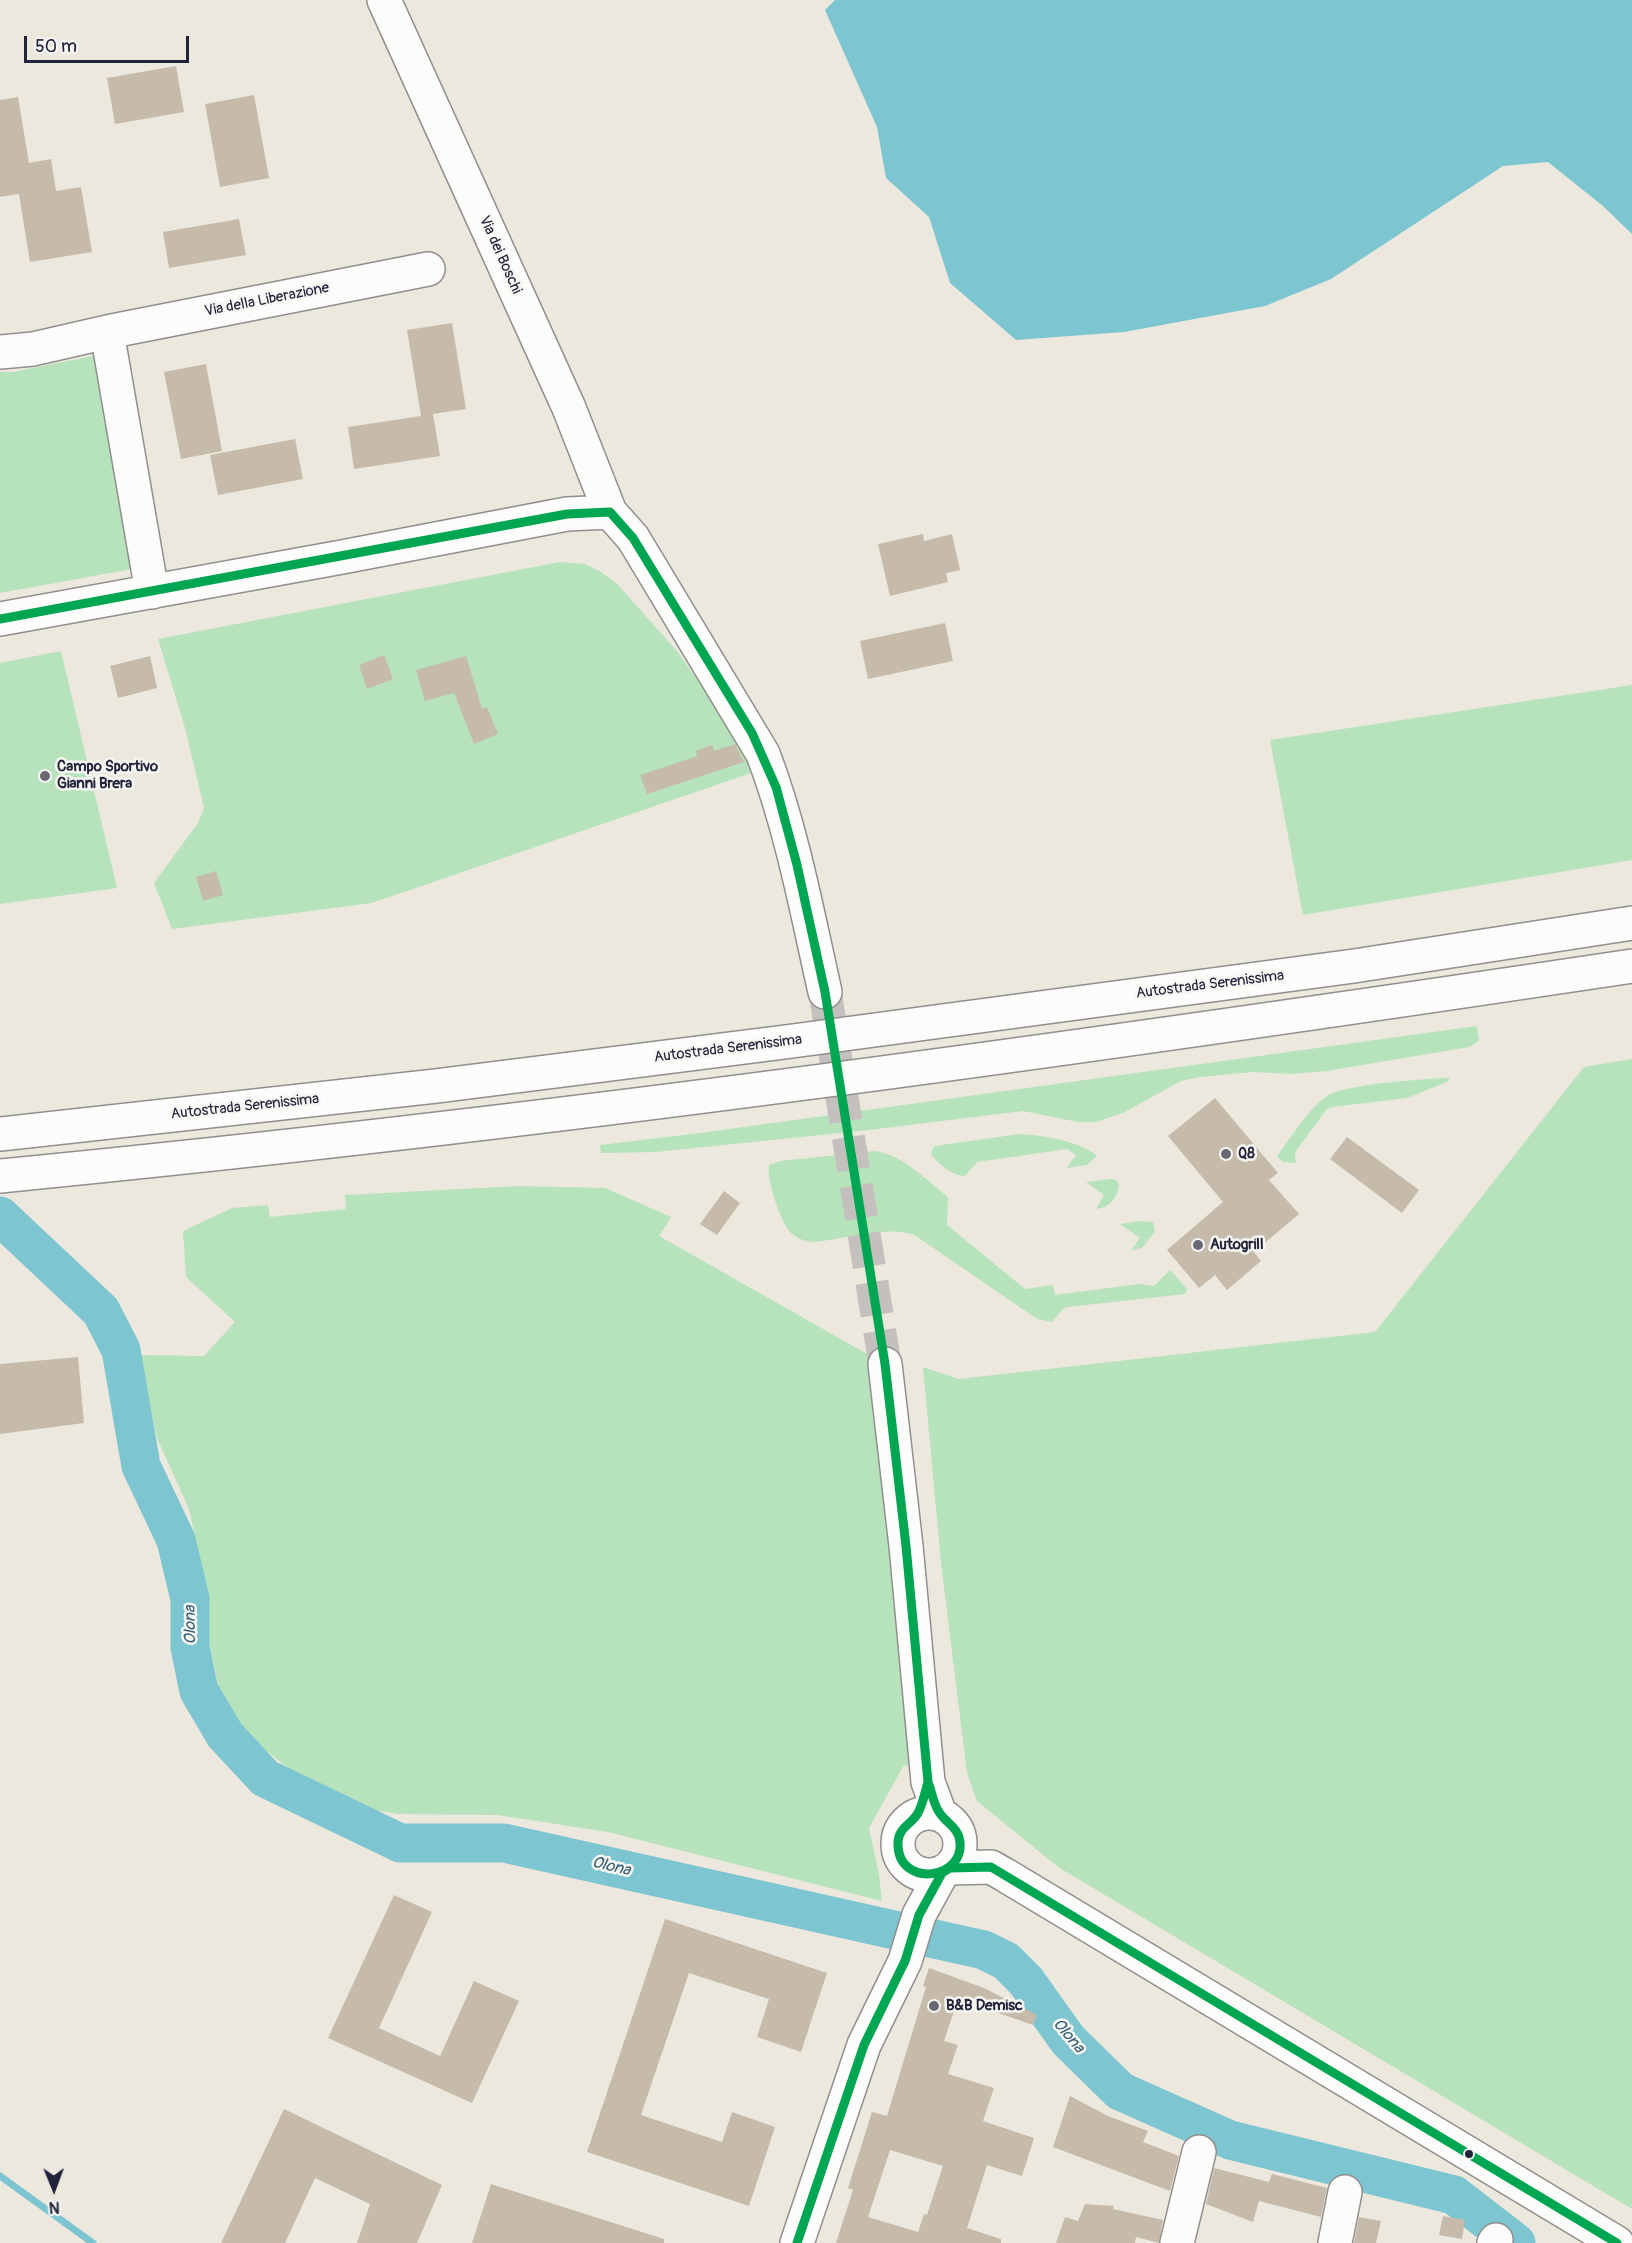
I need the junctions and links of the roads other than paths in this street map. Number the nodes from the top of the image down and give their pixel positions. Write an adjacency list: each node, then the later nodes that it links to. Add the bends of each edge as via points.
1 (384, 0): 5 (main road, Via dei Boschi, via 569,408)
2 (428, 270): 3 (main road, Via della Liberazione)
3 (107, 332): 4 (main road, Via della Liberazione, via 33,349); 6 (main road)
4 (0, 352)
5 (610, 512): 6 (main road, via 567,514); 10 (main road, Via dei Boschi, via 633,538 763,753 797,866)
6 (152, 592): 7 (main road)
7 (0, 619)
8 (1632, 923): 11 (main road, Autostrada Serenissima, via 1353,966 785,1042)
9 (1632, 966): 12 (main road, via 1217,1028 475,1125)
10 (825, 992)
11 (0, 1134)
12 (0, 1176)
13 (885, 1364): 14 (main road)
14 (937, 1847): 17 (main road, via 904,1961 864,2045); 20 (main road, via 1005,1875)
15 (1199, 2152): 18 (main road)
16 (1345, 2192): 19 (main road)
17 (802, 2242)
18 (1177, 2243)
19 (1335, 2243)
20 (1617, 2243)

